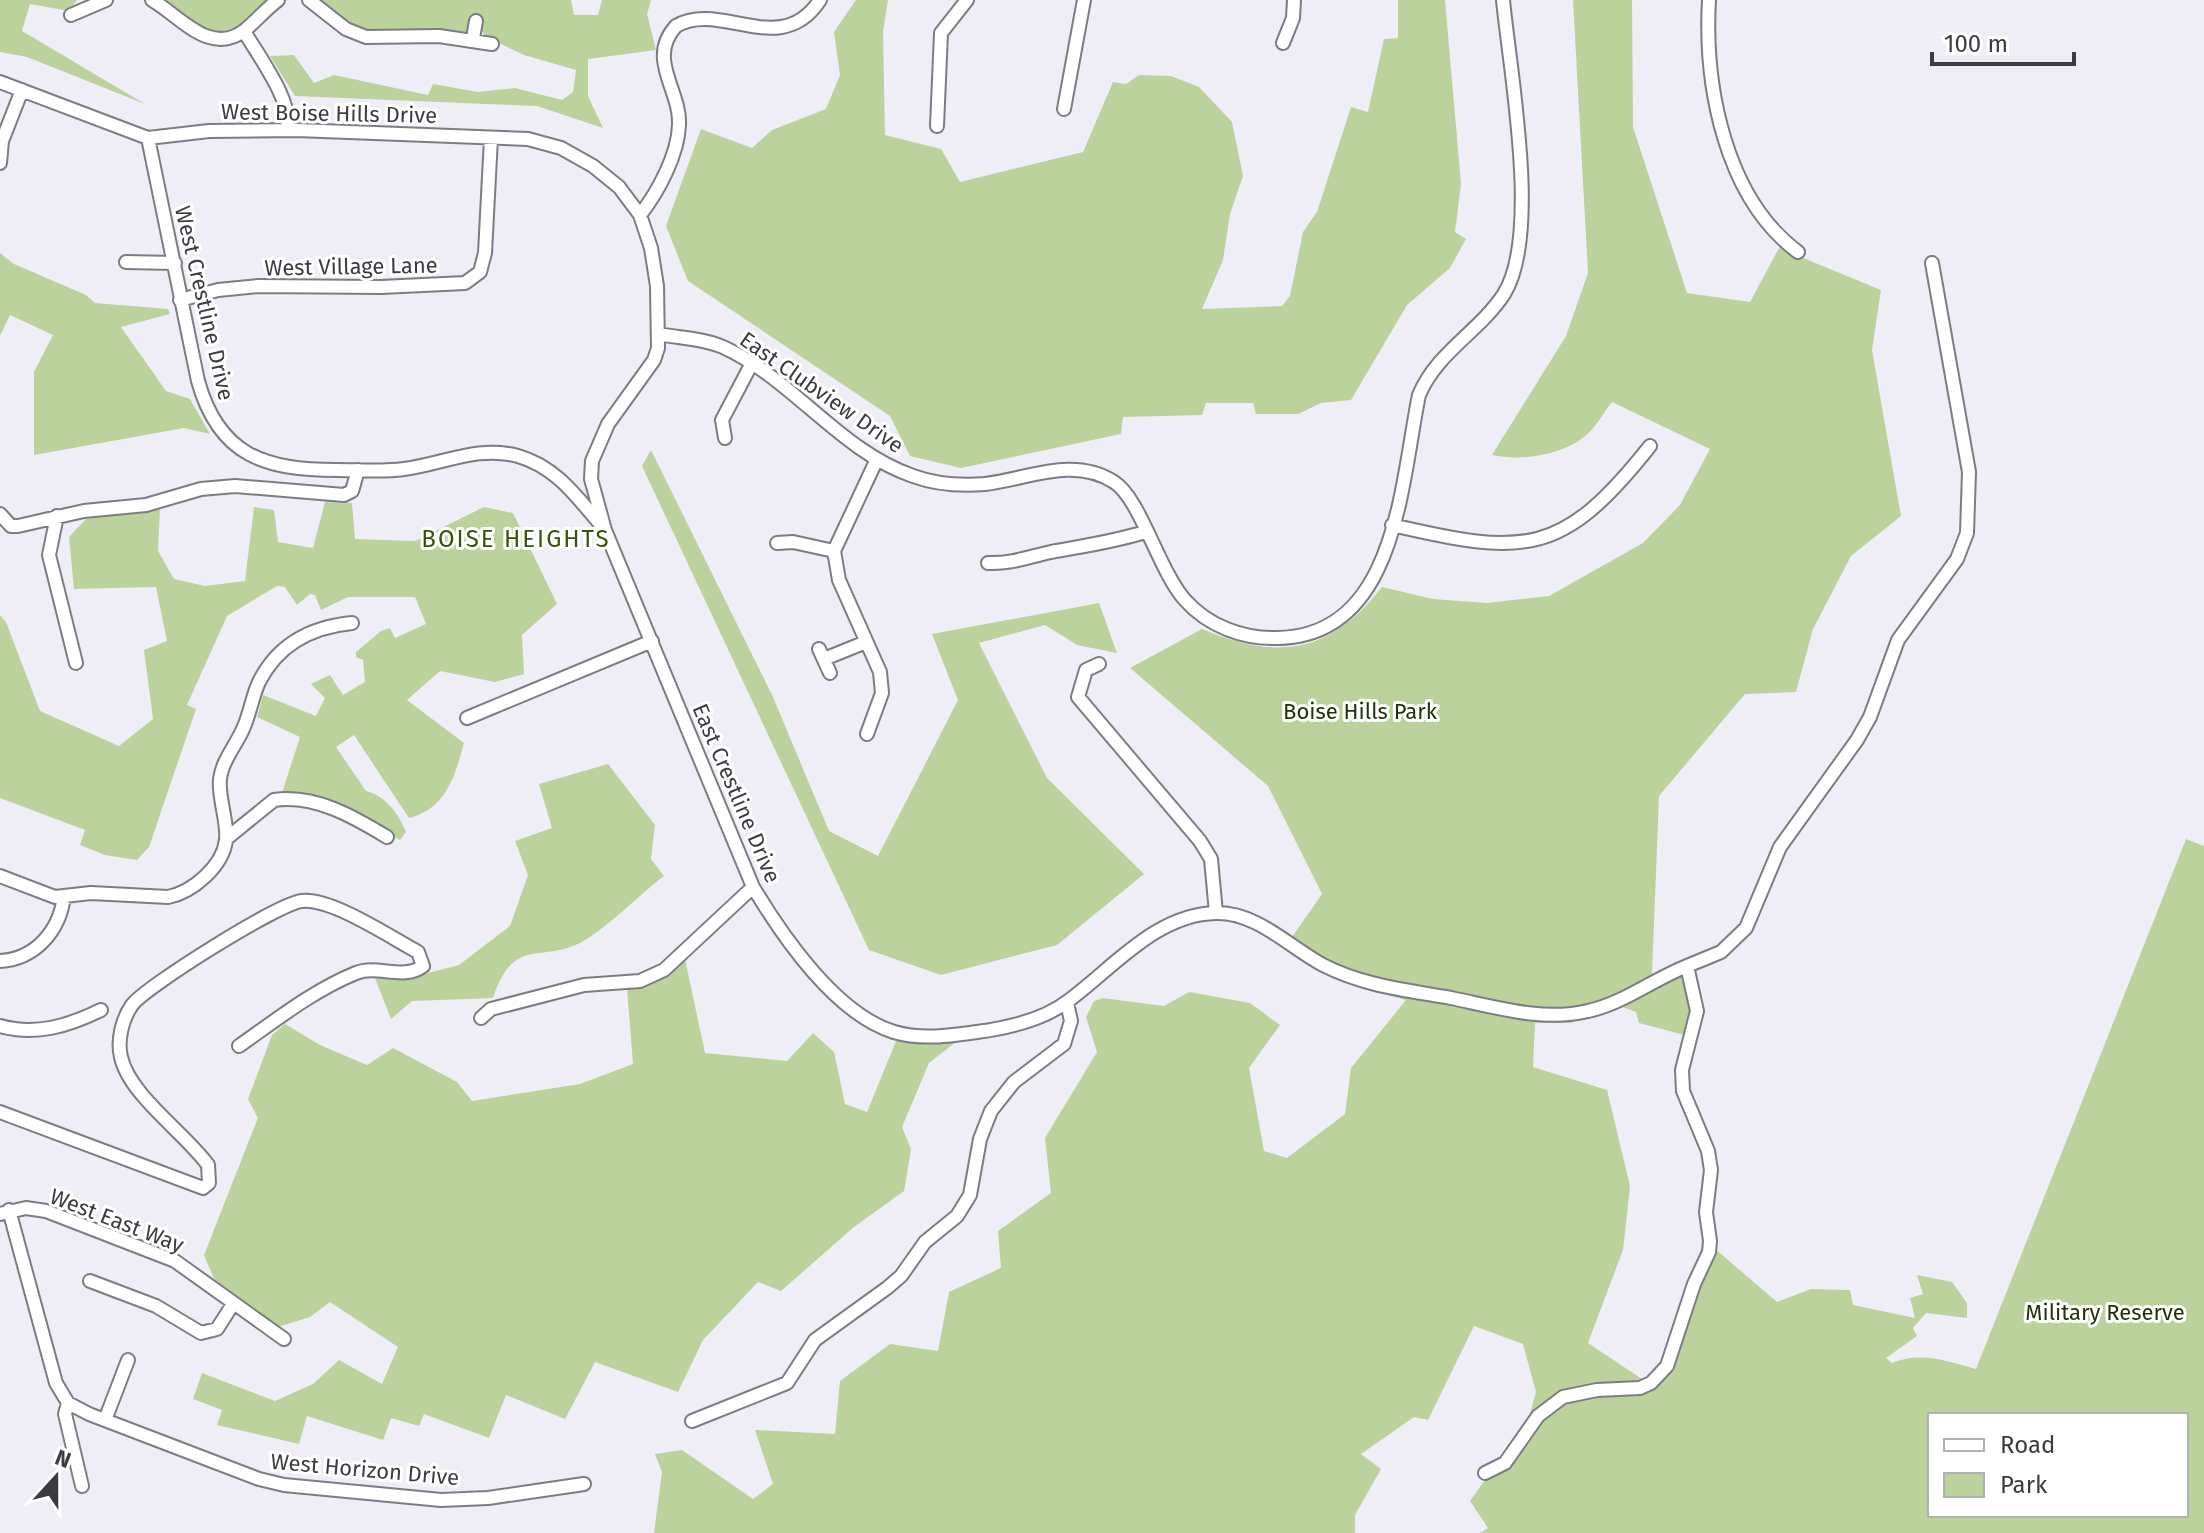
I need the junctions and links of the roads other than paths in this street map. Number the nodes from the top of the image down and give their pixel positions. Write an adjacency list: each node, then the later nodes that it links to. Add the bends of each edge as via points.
1 (106, 0): 11 (street)
2 (152, 0): 14 (street, via 204,36 224,38)
3 (278, 0): 14 (street)
4 (309, 0): 15 (street, via 346,29 366,37)
5 (820, 0): 27 (street, via 811,12 786,22 771,23 721,7 692,13 675,26 663,66 680,128 656,191)
6 (967, 0): 21 (street, via 941,33)
7 (1084, 0): 20 (street)
8 (1294, 0): 16 (street)
9 (1503, 0): 41 (street, East Clubview Drive, via 1522,241 1505,292 1428,374)
10 (1709, 0): 28 (street, via 1713,88 1726,144 1756,208 1775,236)
11 (90, 4): 12 (street)
12 (71, 15)
13 (476, 21): 15 (street)
14 (244, 31): 22 (street, via 284,100)
15 (473, 38): 17 (street)
16 (1283, 43)
17 (492, 44)
18 (0, 82): 19 (street, West Boise Hills Drive)
19 (22, 90): 23 (street, West Boise Hills Drive); 25 (street)
20 (1064, 109)
21 (937, 126)
22 (286, 130): 23 (street, West Boise Hills Drive); 24 (street, West Boise Hills Drive)
23 (148, 138): 30 (street, West Crestline Drive)
24 (491, 138): 27 (street, West Boise Hills Drive, via 537,141 579,157 619,187); 32 (street, West Village Lane, via 485,253 480,272 465,283 258,286)
25 (1, 141): 26 (street)
26 (0, 163)
27 (640, 215): 33 (street, via 655,265)
28 (1798, 252)
29 (126, 262): 30 (street)
30 (175, 263): 32 (street, West Crestline Drive)
31 (1932, 263): 62 (street, East Crestline Drive, via 1969,472 1967,533 1957,559 1898,640 1857,740 1780,847 1746,928 1721,952)
32 (180, 300): 38 (street, West Crestline Drive, via 205,405 229,440 278,467)
33 (658, 334): 34 (street, East Clubview Drive, via 721,346); 42 (street, via 649,370 608,424 595,452 591,479)
34 (752, 363): 35 (street, via 722,420); 37 (street, East Clubview Drive)
35 (725, 438)
36 (1650, 446): 41 (street, via 1596,508 1555,534 1499,545)
37 (877, 459): 43 (street, East Clubview Drive, via 912,476 961,485 1086,470 1128,494); 45 (street)
38 (358, 470): 40 (street, via 352,491 344,495 235,486); 42 (street, West Crestline Drive, via 404,469 483,452 518,456 566,483)
39 (0, 514): 40 (street, via 11,526)
40 (57, 516): 50 (street, via 49,555)
41 (1392, 525): 43 (street, East Clubview Drive, via 1380,569 1365,595 1334,622 1289,638 1241,635 1202,614 1171,581)
42 (605, 530): 48 (street, East Crestline Drive)
43 (1145, 532): 46 (street, via 1011,564)
44 (777, 543): 45 (street)
45 (834, 551): 49 (street, via 839,580)
46 (988, 563)
47 (352, 623): 56 (street, via 301,636 270,664 258,684 221,771)
48 (652, 641): 53 (street); 58 (street, East Crestline Drive)
49 (866, 642): 52 (street, via 821,654); 54 (street, via 880,672 882,693)
50 (76, 663)
51 (1099, 664): 60 (street, via 1086,670 1078,697 1200,841 1211,859)
52 (830, 673)
53 (467, 718)
54 (867, 734)
55 (387, 837): 56 (street, via 339,808 284,799 274,800)
56 (226, 839): 59 (street, via 215,866 179,895)
57 (0, 876): 59 (street)
58 (753, 887): 63 (street, East Crestline Drive, via 776,926 838,997 892,1031 919,1037 989,1031); 65 (street, via 664,970 640,981 584,985 504,1005)
59 (64, 896): 61 (street, via 55,928 36,949)
60 (1216, 913): 62 (street, East Crestline Drive, via 1248,920 1355,979 1527,1013 1593,1010); 63 (street, East Crestline Drive, via 1174,923 1150,936)
61 (0, 961)
62 (1687, 966): 77 (street, via 1697,1011 1682,1070 1683,1091 1708,1151 1710,1241 1667,1366 1640,1388 1563,1397 1538,1416 1505,1463)
63 (1067, 1003): 76 (street, via 1071,1021 1064,1044 1014,1082 991,1111 970,1195 957,1216 925,1242 887,1288 815,1340 787,1383)
64 (101, 1010): 66 (street, via 39,1030)
65 (481, 1018)
66 (0, 1026)
67 (239, 1046): 68 (street, via 309,998 359,972 407,973 423,966 423,959 329,906 303,901 252,923 133,1004 121,1032 121,1060 208,1165 209,1183 203,1188)
68 (0, 1112)
69 (4, 1212): 71 (street, West East Way, via 46,1211 175,1261); 74 (street, via 56,1383)
70 (90, 1281): 71 (street, via 156,1306 201,1333 217,1329)
71 (233, 1304): 72 (street, West East Way)
72 (284, 1339)
73 (128, 1360): 75 (street)
74 (68, 1403): 75 (street, West Horizon Drive); 79 (street, via 65,1414)
75 (105, 1420): 78 (street, West Horizon Drive, via 284,1485 441,1500)
76 (692, 1421)
77 (1485, 1473)
78 (584, 1484)
79 (82, 1486)

